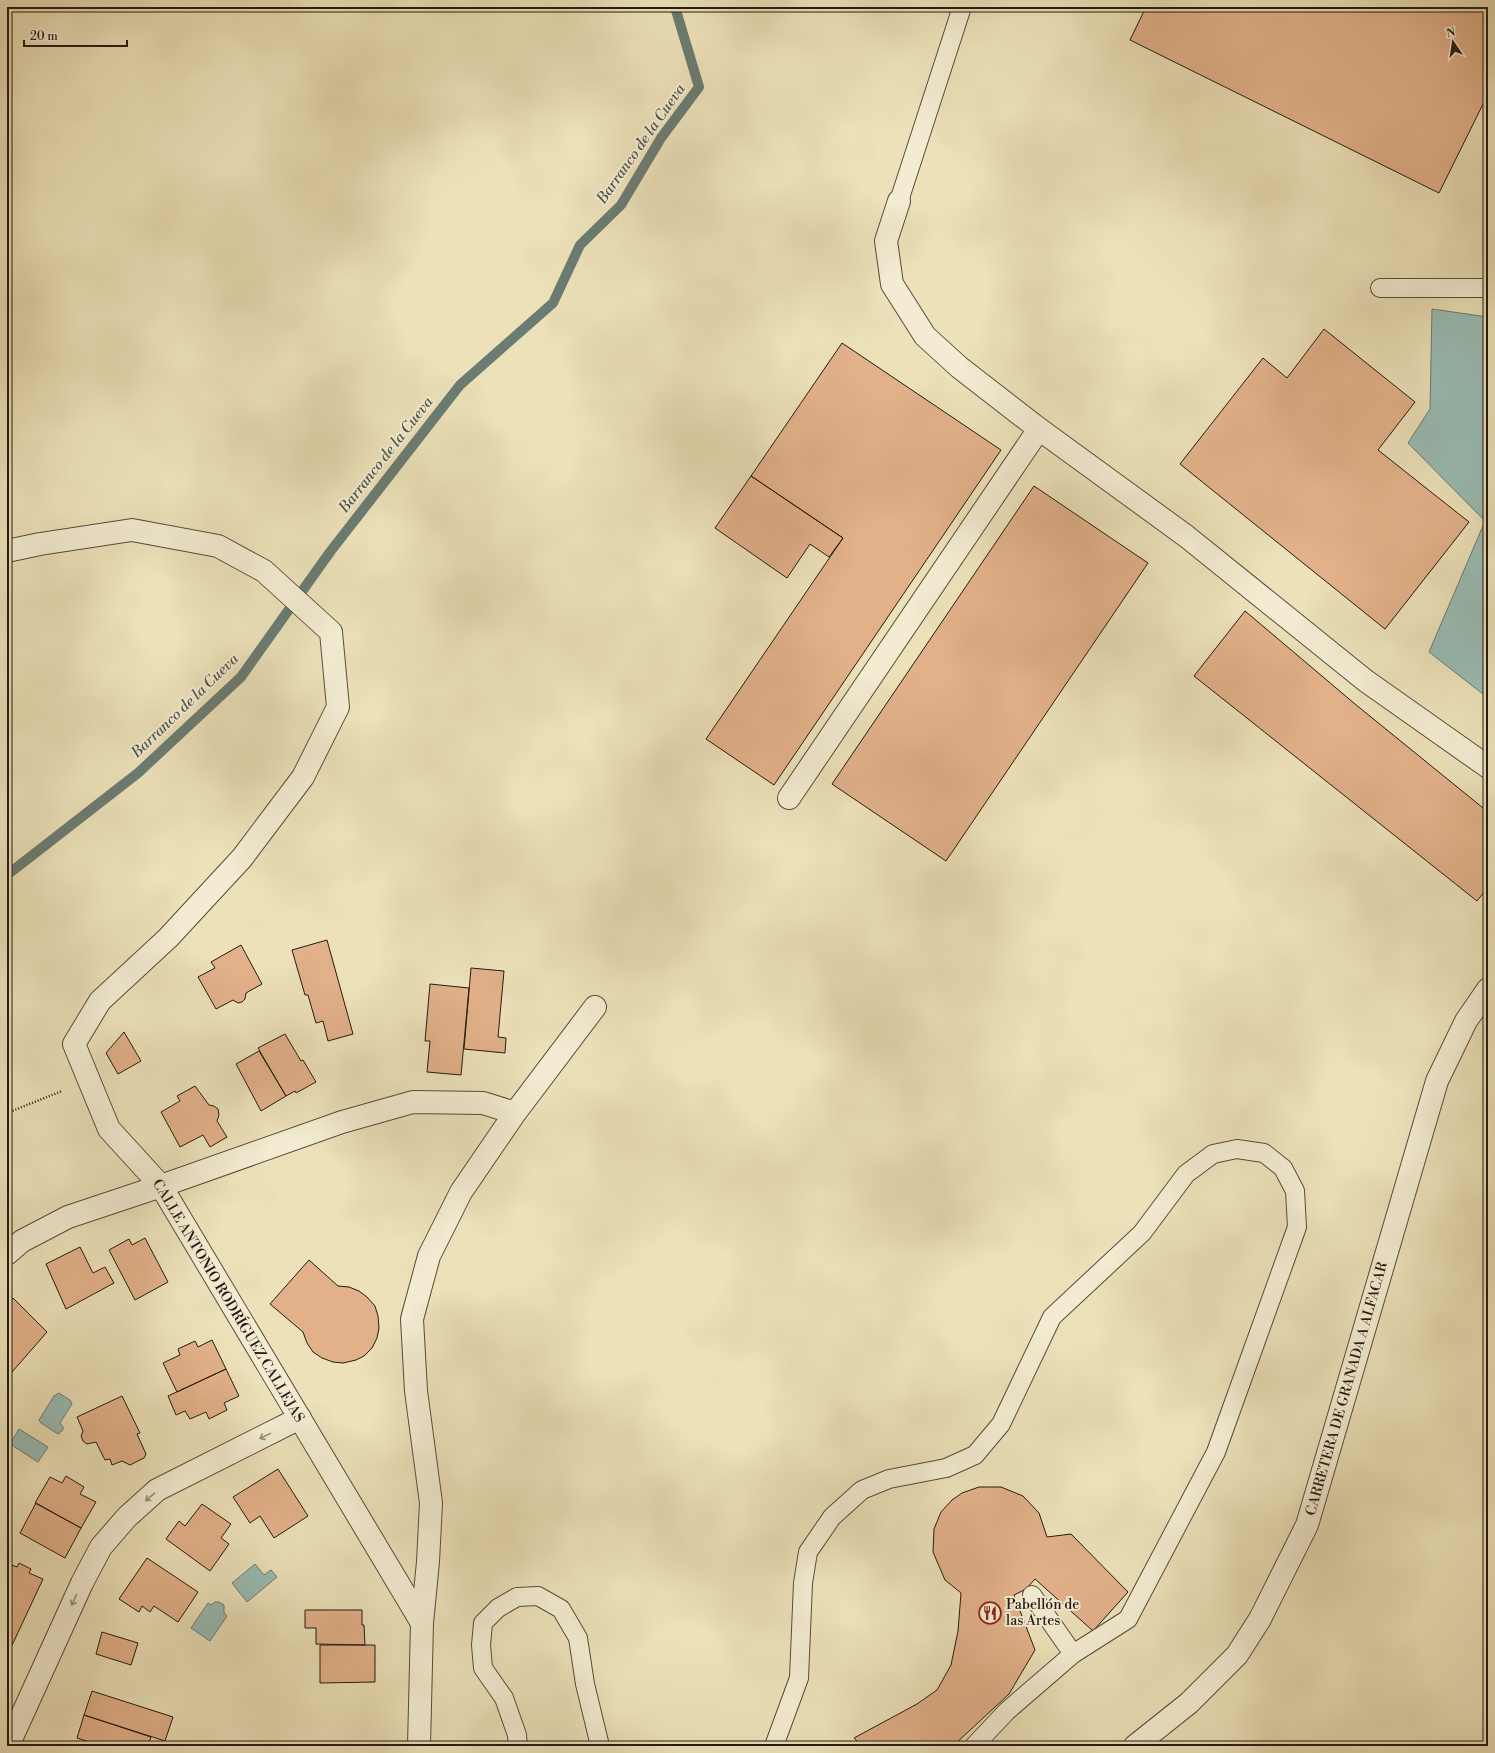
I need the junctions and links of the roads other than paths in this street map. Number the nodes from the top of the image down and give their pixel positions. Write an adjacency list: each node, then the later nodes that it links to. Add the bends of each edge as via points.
1 (962, 7): 2 (lane)
2 (899, 202): 5 (street, via 886,241 892,284 925,336 959,367)
3 (1380, 288): 4 (lane)
4 (1488, 288)
5 (1039, 428): 7 (street, via 1186,536 1366,681); 8 (street)
6 (7, 551): 12 (street, CALLE ANTONIO RODRÍGUEZ CALLEJAS, via 132,530 218,546 264,571 331,632 338,707 303,777 242,858 168,938 100,1001 74,1044 109,1130)
7 (1488, 767)
8 (789, 798)
9 (1488, 988): 24 (street, CARRETERA DE GRANADA A ALFACAR, via 1466,1021 1437,1081 1307,1525 1260,1619 1237,1655 1189,1703)
10 (595, 1007): 11 (street)
11 (515, 1113): 12 (street, via 483,1103 413,1102 342,1122); 16 (street, via 460,1192 429,1256 412,1319 416,1392 431,1503)
12 (161, 1186): 13 (street, via 68,1217 22,1241); 14 (street, CALLE ANTONIO RODRÍGUEZ CALLEJAS)
13 (7, 1254)
14 (300, 1418): 16 (street, CALLE ANTONIO RODRÍGUEZ CALLEJAS); 18 (street, one-way to 18, via 158,1490 127,1517 101,1547 82,1583)
15 (1032, 1595): 17 (lane)
16 (422, 1623): 19 (street)
17 (1073, 1654): 22 (lane, via 1128,1619 1216,1452 1297,1227 1295,1191 1283,1168 1264,1153 1237,1149 1213,1154 1186,1174 1142,1233 1052,1316 1001,1424 975,1455 946,1468 889,1479 862,1490 832,1517 808,1552 803,1583 798,1678); 23 (lane, via 1007,1711)
18 (8, 1746)
19 (419, 1746)
20 (518, 1746): 21 (lane, via 517,1735 504,1698 482,1668 483,1623 498,1608 517,1597 538,1596 561,1609 578,1638 585,1684)
21 (600, 1746)
22 (774, 1746)
23 (974, 1746)
24 (1135, 1746)

